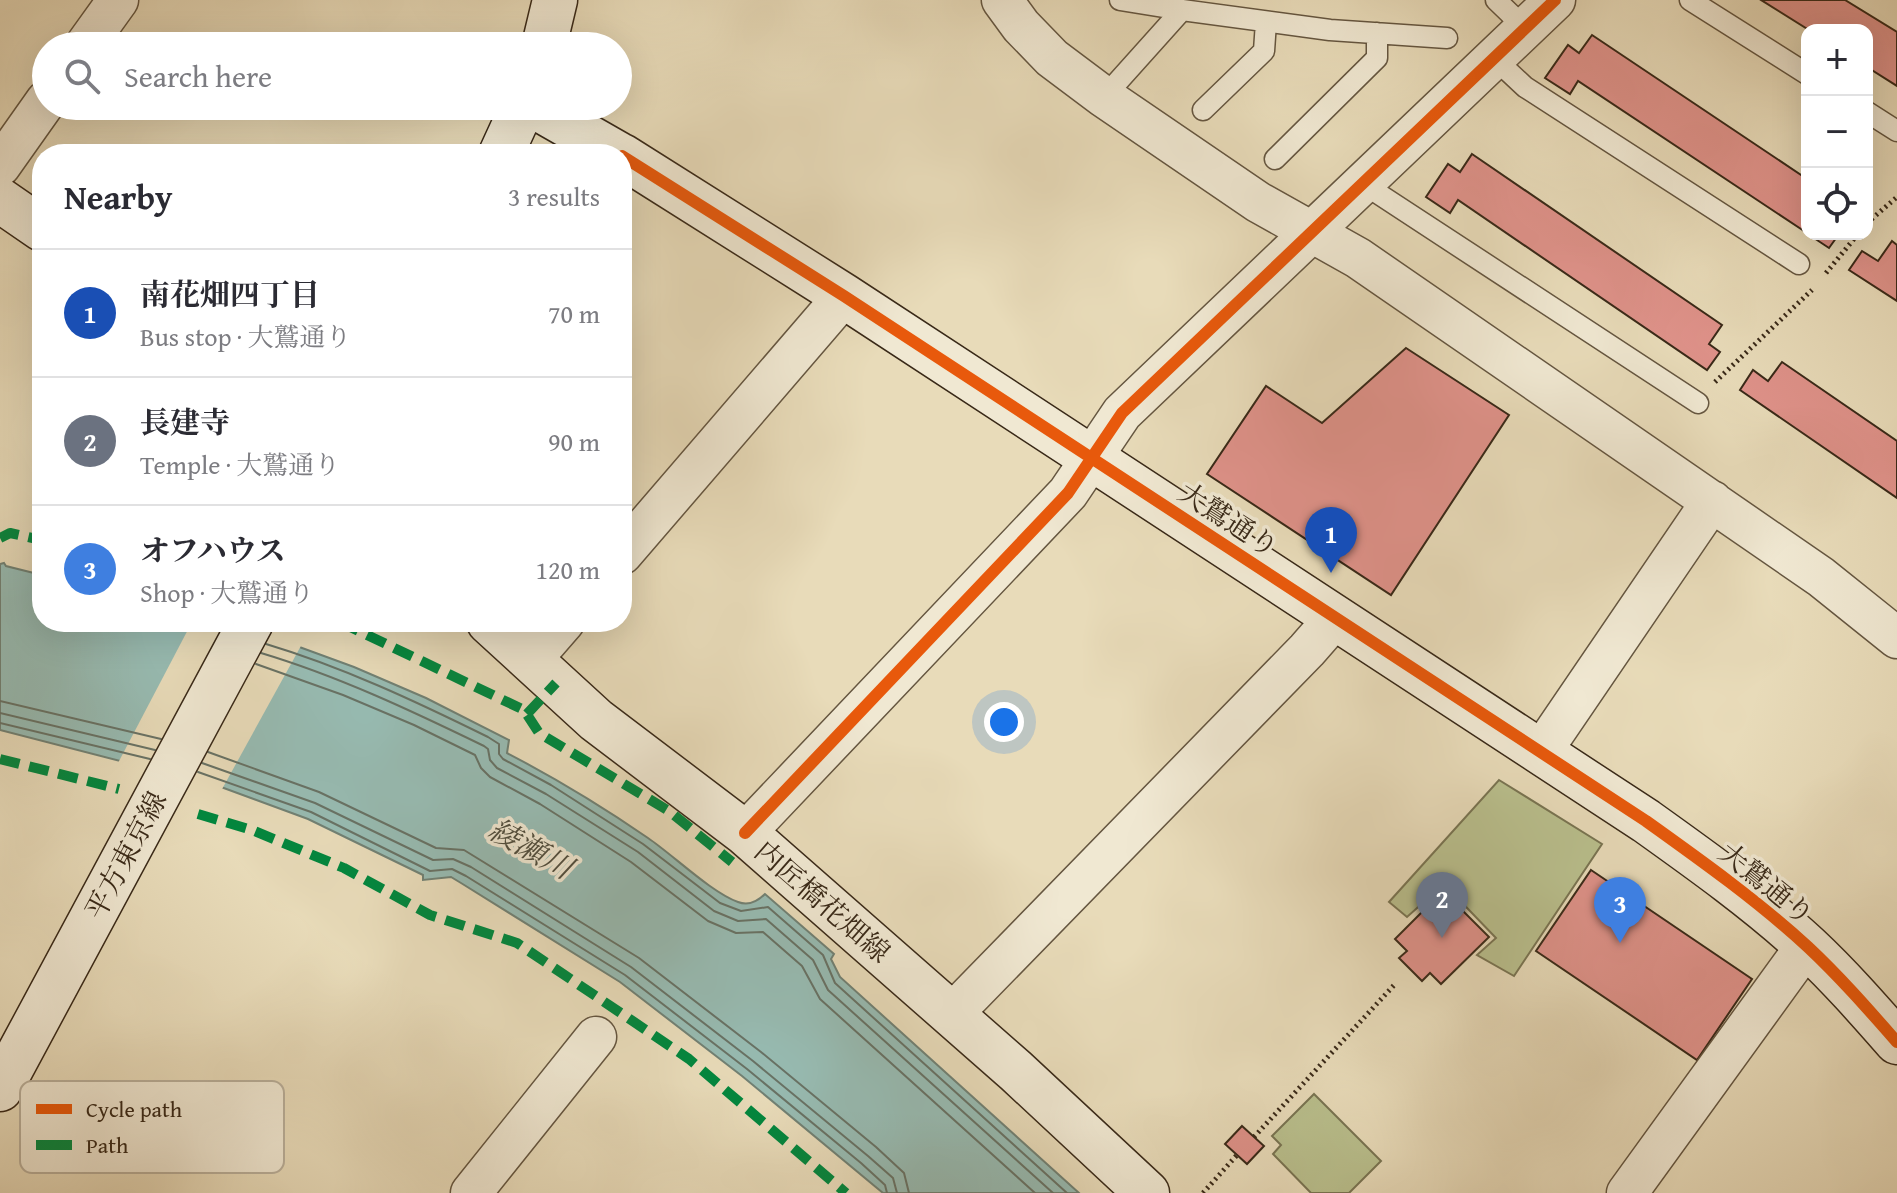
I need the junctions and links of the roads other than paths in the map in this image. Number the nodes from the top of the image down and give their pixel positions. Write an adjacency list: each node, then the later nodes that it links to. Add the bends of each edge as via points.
1 (118, 0): 11 (street)
2 (555, 0): 12 (street)
3 (1002, 0): 17 (street, via 1052,58)
4 (1120, 0): 8 (lane)
5 (1496, 0): 10 (lane)
6 (1555, 0): 10 (street)
7 (1690, 0): 16 (lane)
8 (1182, 10): 9 (lane); 17 (lane)
9 (1266, 22): 13 (lane); 18 (lane, via 1264,51)
10 (1526, 29): 15 (street)
11 (95, 32)
12 (547, 32)
13 (1377, 33): 14 (lane); 26 (lane, via 1377,58)
14 (1447, 38)
15 (1494, 58): 29 (street); 33 (lane, via 1525,87)
16 (1801, 70)
17 (1104, 97): 32 (street, via 1258,202)
18 (1203, 110)
19 (1873, 116): 23 (lane)
20 (33, 120): 28 (street)
21 (517, 120): 24 (street)
22 (559, 120): 25 (street, 大鷲通り)
23 (1897, 131)
24 (506, 144)
25 (601, 144)
26 (1275, 159)
27 (632, 163): 34 (street, 大鷲通り)
28 (0, 166)
29 (1362, 183): 32 (street); 35 (lane)
30 (0, 200): 31 (street)
31 (32, 222)
32 (1312, 230): 36 (street, via 1122,413); 37 (street)
33 (1799, 264)
34 (844, 296): 36 (street, 大鷲通り); 38 (street)
35 (1698, 403)
36 (1092, 457): 39 (street, 大鷲通り); 46 (street, via 1068,493)
37 (1712, 501): 43 (street); 45 (street)
38 (632, 542)
39 (1335, 618): 45 (street, 大鷲通り); 48 (street)
40 (246, 632): 51 (street, 平方東京線)
41 (500, 632): 44 (street, 内匠橋花畑線)
42 (555, 632): 44 (street)
43 (1897, 638)
44 (531, 660): 46 (street, 内匠橋花畑線, via 596,720)
45 (1541, 752): 47 (street, 大鷲通り, via 1702,862)
46 (745, 833): 48 (street, 内匠橋花畑線)
47 (1806, 946): 50 (street, 大鷲通り); 54 (street)
48 (952, 1014): 53 (street, 内匠橋花畑線)
49 (596, 1037): 52 (street)
50 (1897, 1042)
51 (0, 1089)
52 (471, 1193)
53 (1147, 1193)
54 (1627, 1193)

